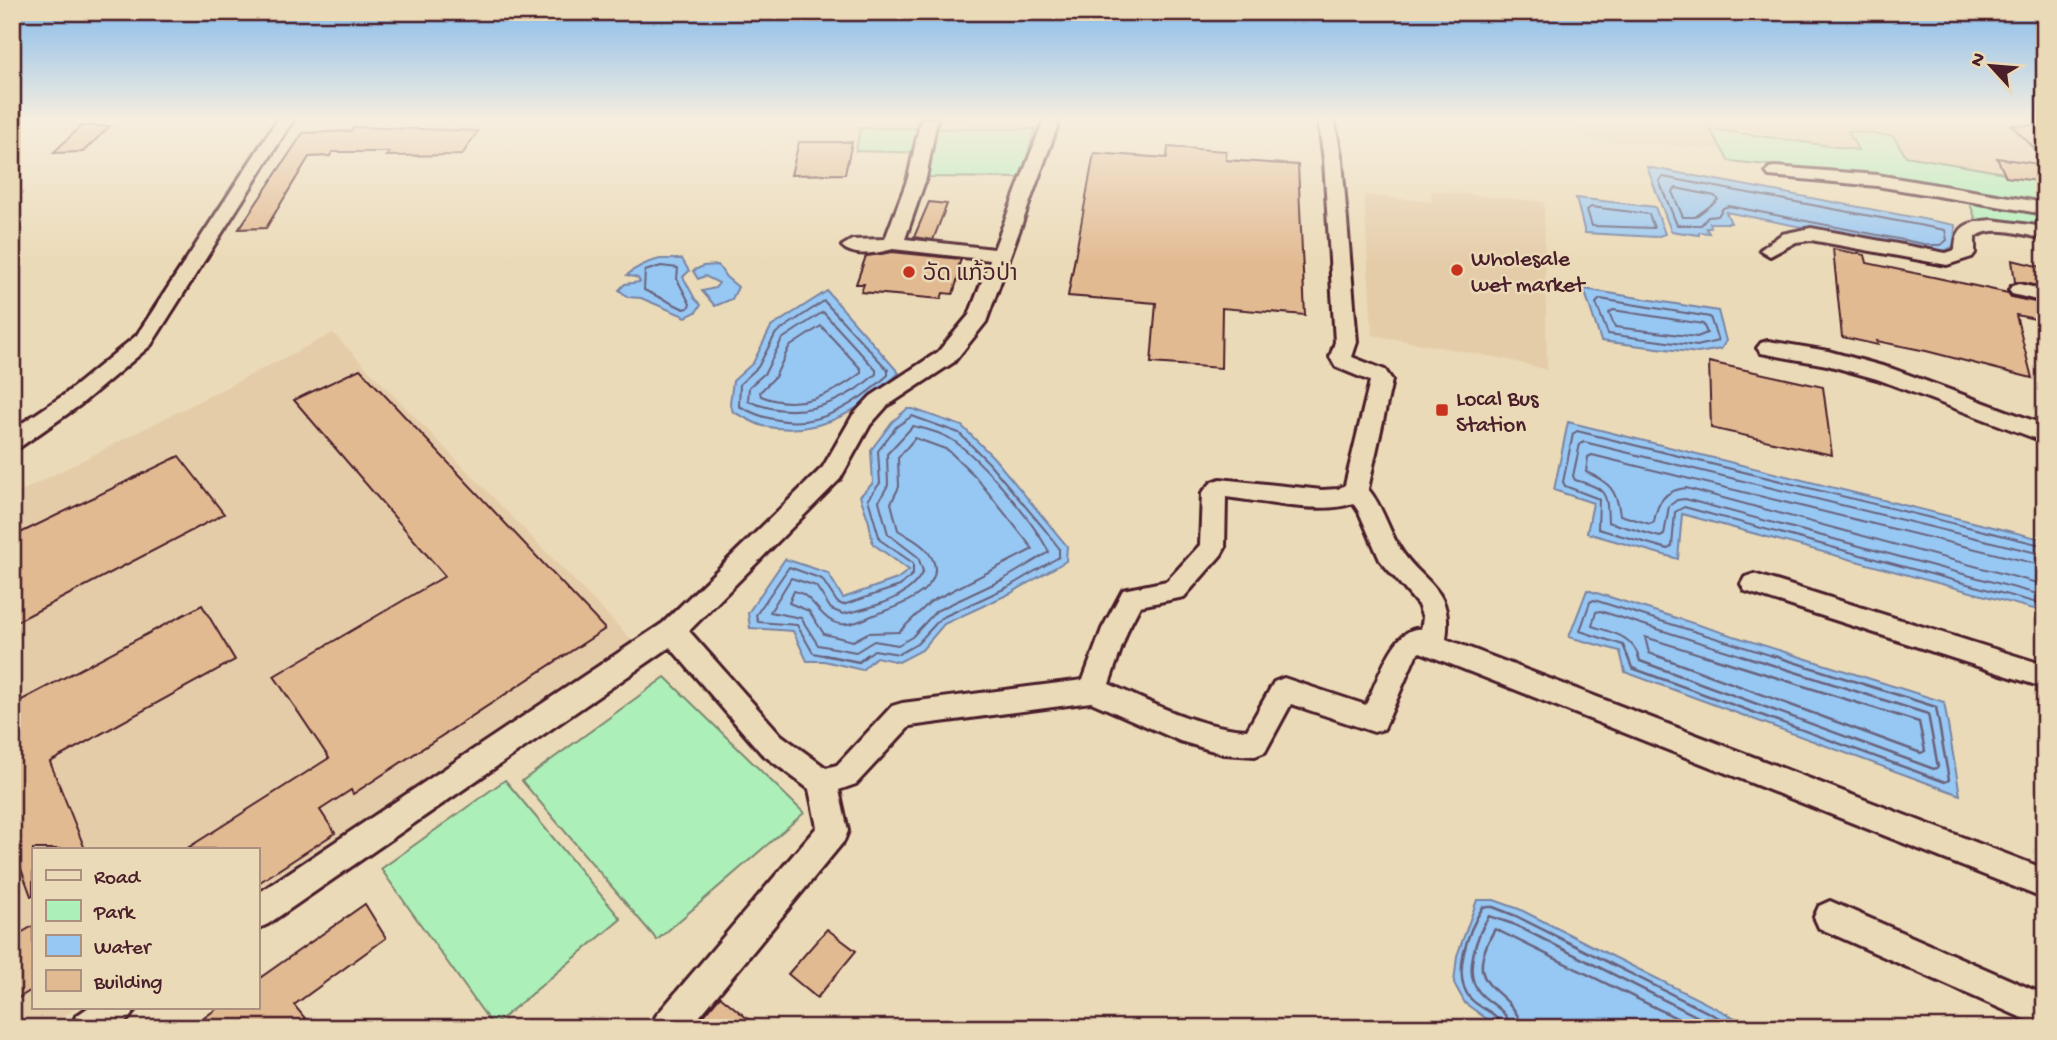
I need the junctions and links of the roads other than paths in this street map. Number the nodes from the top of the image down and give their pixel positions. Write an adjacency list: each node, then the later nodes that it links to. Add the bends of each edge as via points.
1 (254, 168): 16 (street, via 144,340 72,400)
2 (919, 168): 8 (street)
3 (1034, 168): 11 (street)
4 (1334, 168): 17 (street, via 1346,342 1341,357 1381,380)
5 (1775, 172): 6 (street, via 1869,179)
6 (2045, 209)
7 (2045, 233): 10 (street, via 1996,226 1972,228 1965,235 1965,253 1947,259 1811,234 1784,239)
8 (893, 243): 9 (street); 11 (street)
9 (852, 246)
10 (1770, 250)
11 (1001, 256): 19 (street, via 979,317 946,357 879,401 861,420 832,473)
12 (2019, 290): 13 (street)
13 (2045, 296)
14 (1768, 348): 15 (street, via 1885,374)
15 (2045, 433)
16 (12, 441)
17 (1356, 489): 20 (street, via 1390,553 1430,600 1436,618); 22 (street, via 1342,498 1322,499 1220,488 1214,493 1212,548 1175,590 1132,597)
18 (1754, 584): 21 (street)
19 (672, 631): 23 (street, via 771,744); 25 (street)
20 (1432, 644): 22 (street, via 1417,639 1406,648 1374,720 1284,690 1255,743 1224,741 1180,729); 24 (street)
21 (2045, 677)
22 (1093, 690): 23 (street, via 902,715 846,775)
23 (822, 782): 30 (street, via 834,831)
24 (2045, 884)
25 (259, 912)
26 (1830, 917): 28 (street)
27 (116, 1009): 29 (street)
28 (2045, 1012)
29 (88, 1028)
30 (668, 1028)

